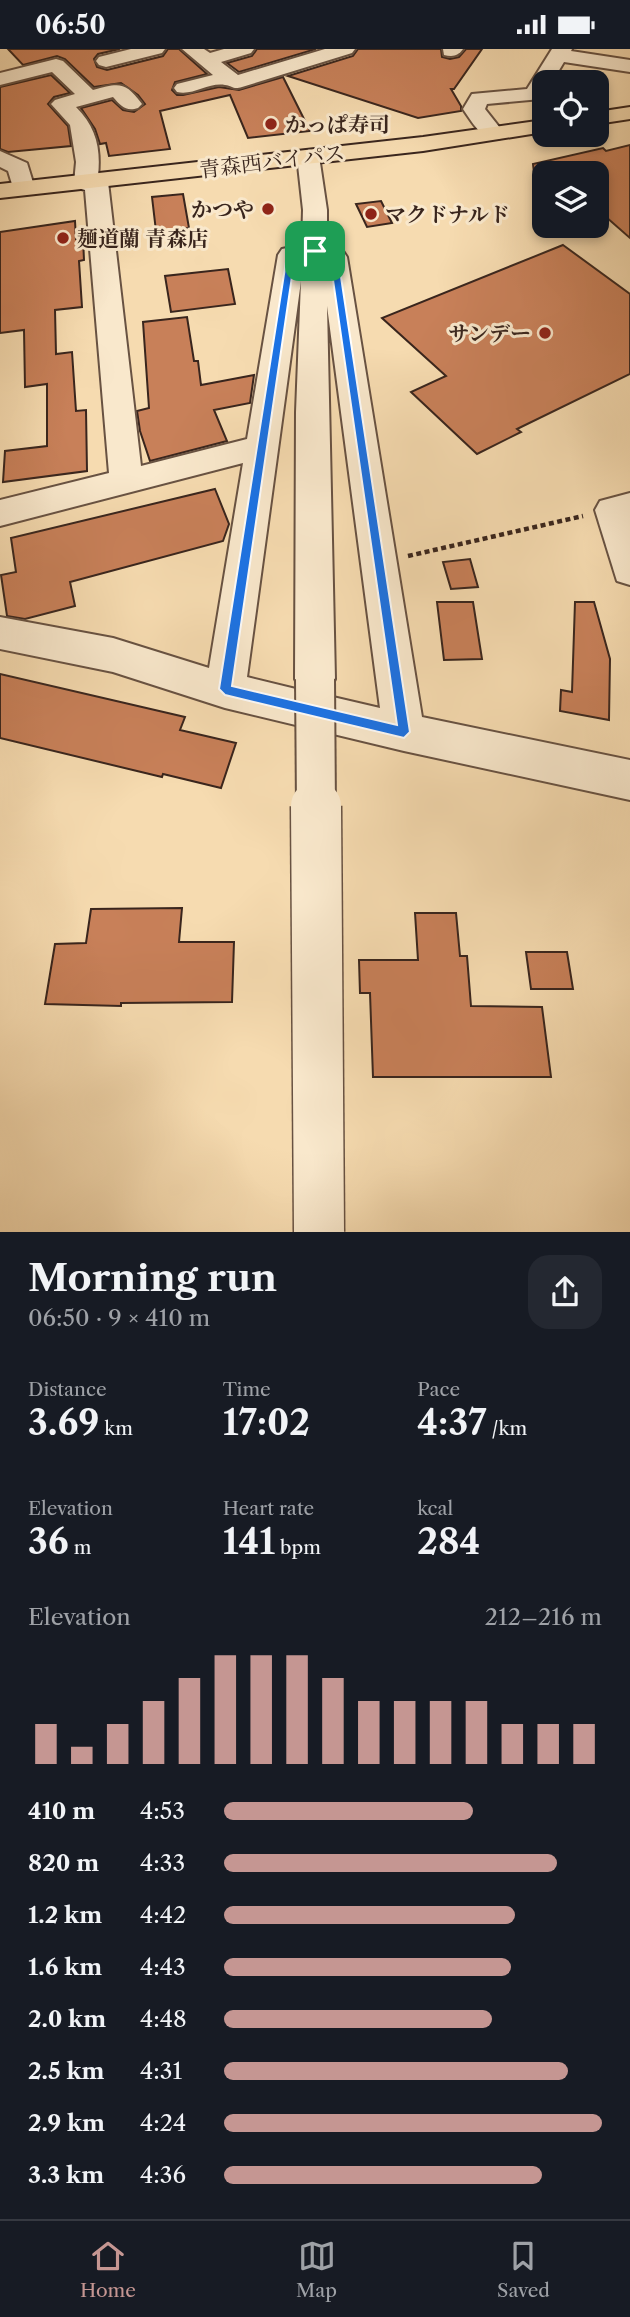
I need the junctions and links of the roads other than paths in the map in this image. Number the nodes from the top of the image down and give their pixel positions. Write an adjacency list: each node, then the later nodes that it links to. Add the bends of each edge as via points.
1 (155, 49): 6 (street)
2 (244, 49): 5 (street)
3 (345, 49): 9 (street, via 235,83)
4 (560, 52): 7 (street); 18 (street, via 534,95 480,98 474,109)
5 (199, 55): 9 (street)
6 (106, 61)
7 (604, 62): 8 (street); 11 (street)
8 (630, 66)
9 (227, 78): 12 (street)
10 (0, 79): 13 (street, via 56,65)
11 (630, 87)
12 (184, 89)
13 (89, 97): 14 (street, via 117,90); 21 (street, via 62,104 81,124)
14 (131, 104)
15 (630, 113): 16 (highway)
16 (609, 116)
17 (532, 128): 18 (highway, 青森西バイパス)
18 (493, 133): 19 (highway, 青森西バイパス)
19 (308, 156): 21 (highway, 青森西バイパス); 23 (street)
20 (0, 158): 22 (street, via 19,168)
21 (91, 182): 22 (highway, 青森西バイパス); 25 (street)
22 (11, 190)
23 (315, 251): 24 (street, via 291,255); 31 (street, via 334,257); 33 (street, bridge, via 312,412)
24 (262, 447): 25 (street); 30 (street)
25 (126, 482): 27 (street)
26 (621, 508): 28 (street)
27 (0, 513)
28 (630, 571)
29 (0, 633): 30 (street, via 113,655)
30 (225, 689): 31 (street)
31 (404, 732): 32 (street)
32 (630, 780)
33 (319, 1232)

